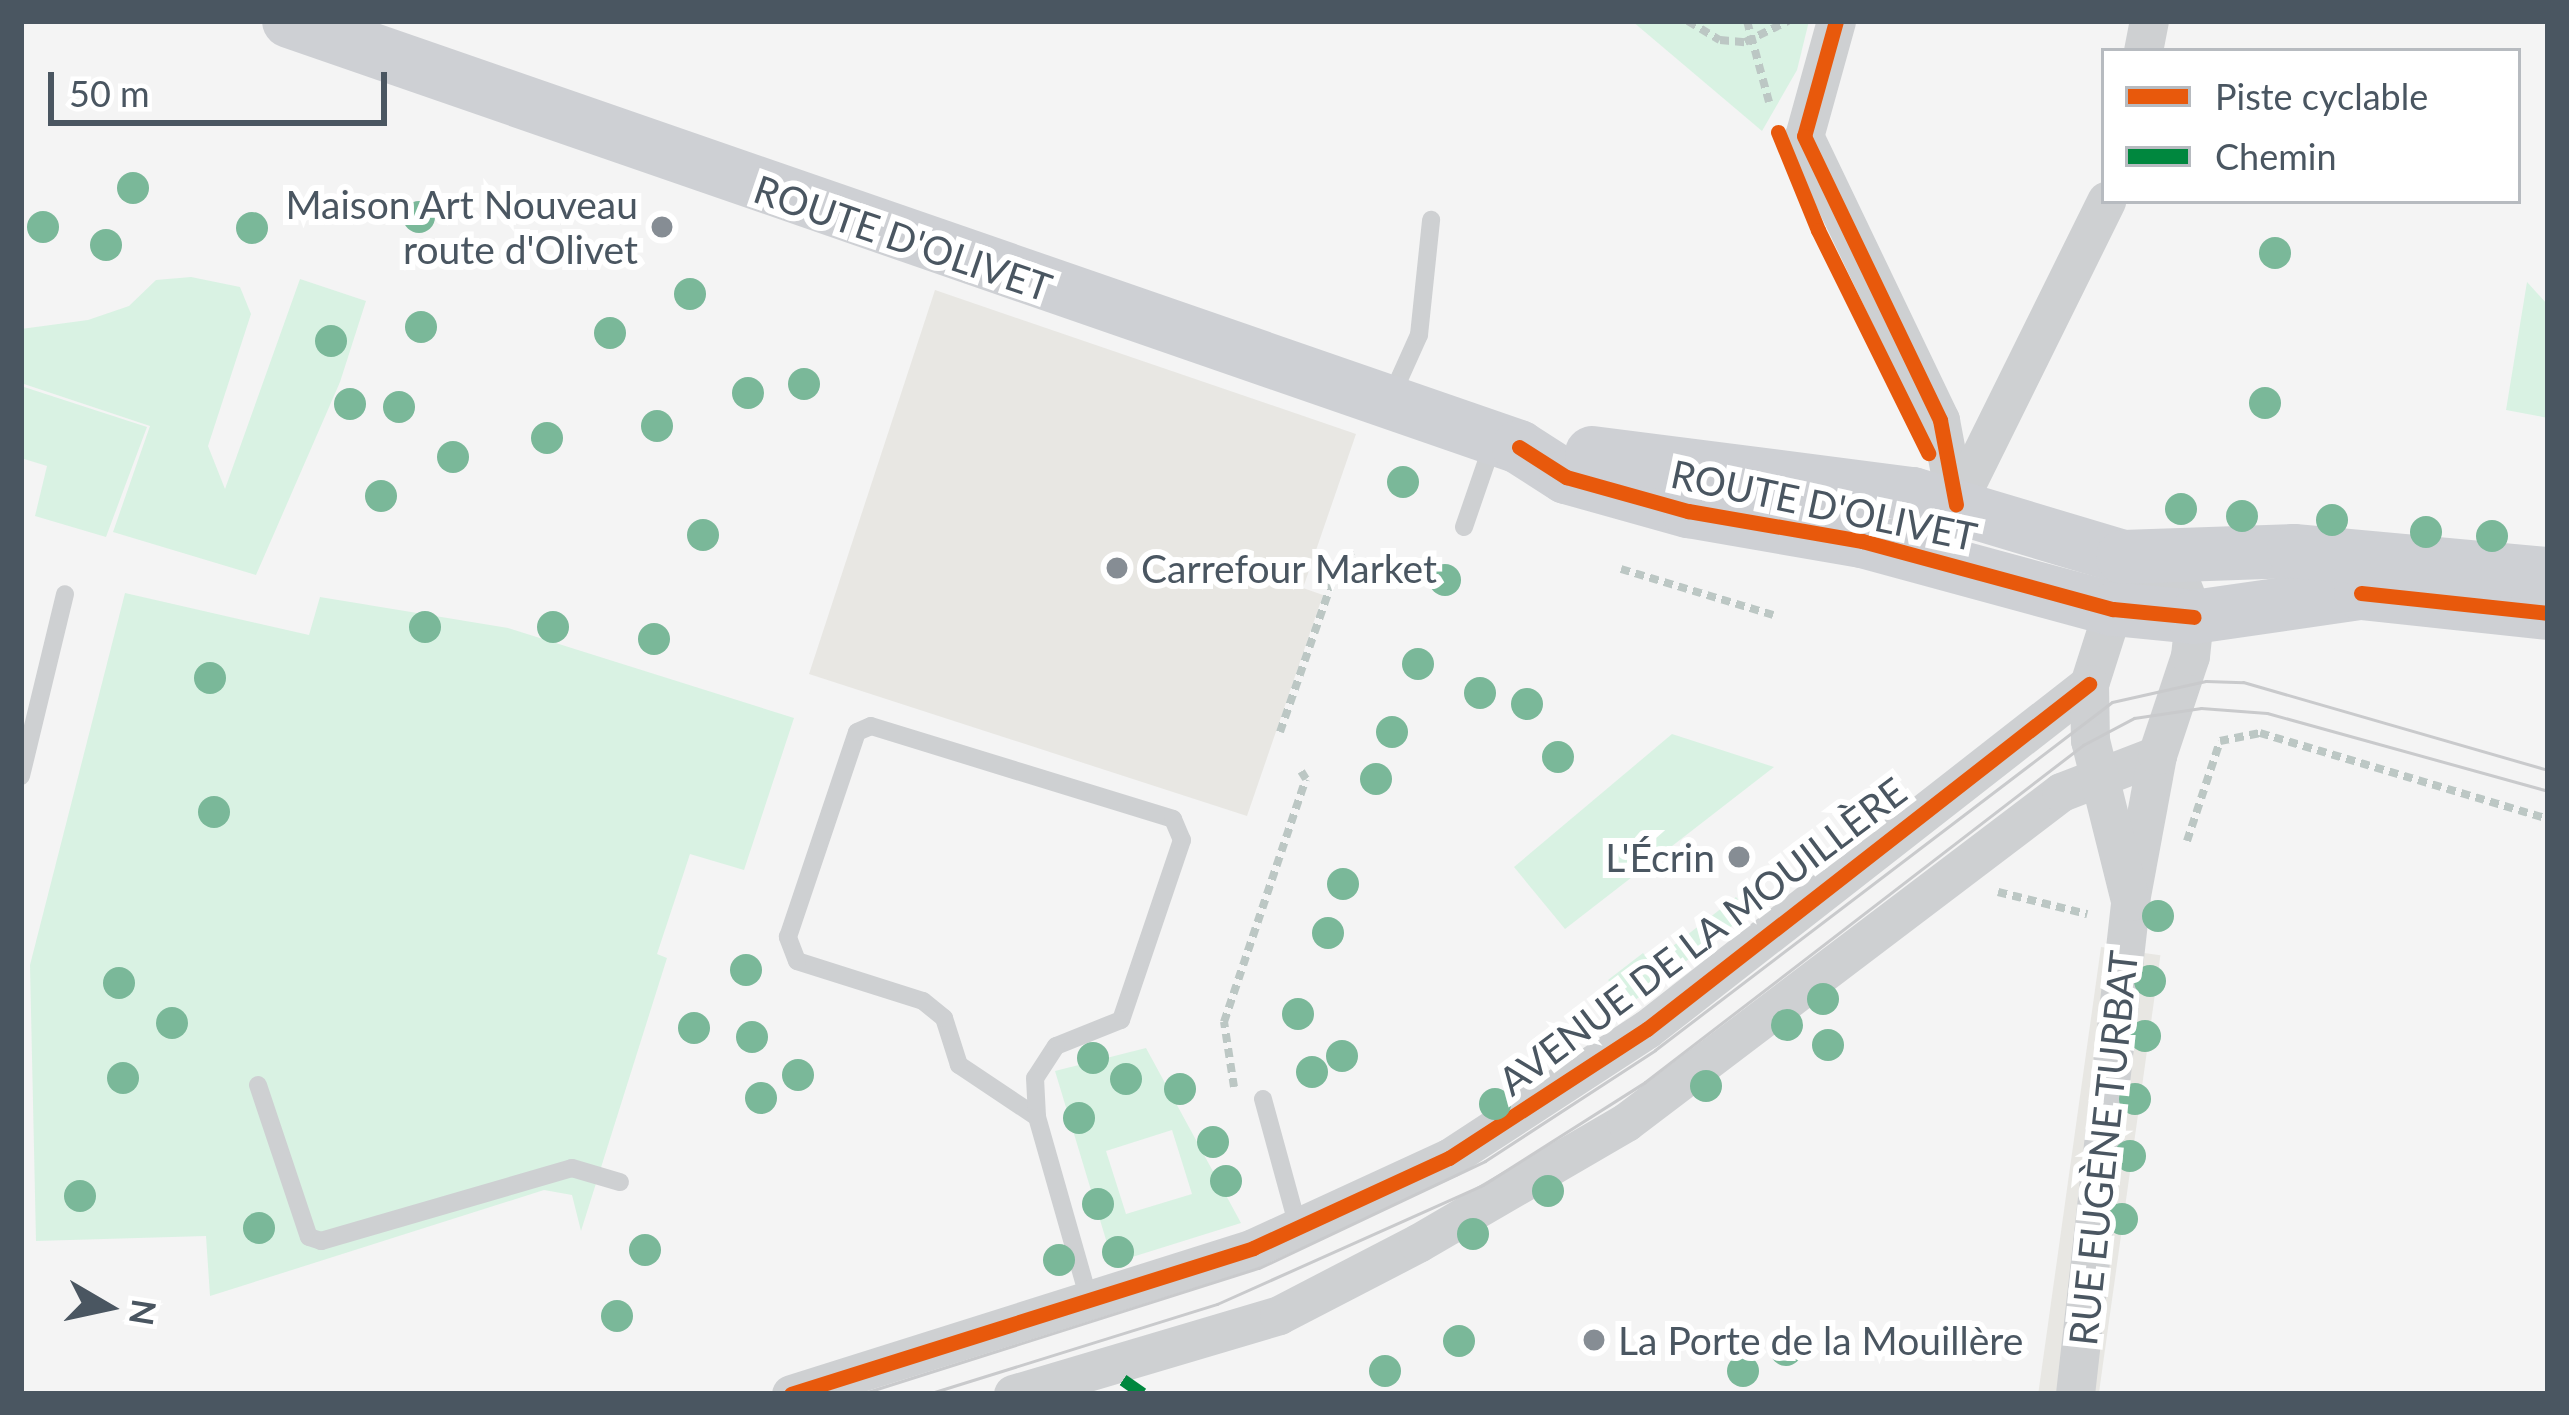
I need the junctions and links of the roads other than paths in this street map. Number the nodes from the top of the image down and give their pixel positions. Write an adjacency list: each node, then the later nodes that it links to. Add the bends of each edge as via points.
1 (289, 21): 5 (main road, ROUTE D'OLIVET)
2 (1836, 21): 7 (street, via 1804,136 1940,420)
3 (2105, 204): 7 (street)
4 (1431, 220): 5 (lane, via 1418,335)
5 (1389, 403): 6 (main road, ROUTE D'OLIVET)
6 (1506, 443): 7 (main road, ROUTE D'OLIVET); 8 (lane); 9 (main road, ROUTE D'OLIVET, via 1566,477 1688,511)
7 (1956, 505): 9 (street, ROUTE D'OLIVET, via 1946,527 1930,536); 10 (main road, ROUTE D'OLIVET, via 2123,557)
8 (1464, 527)
9 (1862, 541): 13 (main road, ROUTE D'OLIVET)
10 (2172, 561): 11 (main road, ROUTE D'OLIVET, via 2294,551); 13 (street); 15 (street)
11 (2548, 574)
12 (65, 595): 19 (lane)
13 (2113, 609): 15 (main road, ROUTE D'OLIVET); 16 (street, RUE EUGÈNE TURBAT)
14 (2548, 614): 15 (main road, ROUTE D'OLIVET, via 2361,593)
15 (2194, 617): 17 (street, RUE EUGÈNE TURBAT, via 2190,656)
16 (2090, 684): 18 (street, RUE EUGÈNE TURBAT, via 2087,716); 25 (street, AVENUE DE LA MOUILLÈRE, via 1559,1093)
17 (2157, 755): 18 (street); 20 (street, RUE EUGÈNE TURBAT)
18 (2100, 774): 20 (street, RUE EUGÈNE TURBAT); 26 (street, via 2061,793 1626,1122)
19 (21, 776)
20 (2111, 897): 30 (street, RUE EUGÈNE TURBAT)
21 (258, 1085): 24 (lane, via 309,1237 321,1241 572,1168)
22 (1263, 1099): 25 (lane, via 1285,1203)
23 (1037, 1117): 23 (lane, via 1035,1078 1056,1046 1121,1020 1182,841 1173,819 871,726 857,732 788,937 797,961 923,1001 944,1018 959,1065); 27 (lane)
24 (620, 1182)
25 (1299, 1231): 26 (street); 27 (street, AVENUE DE LA MOUILLÈRE)
26 (1327, 1291): 29 (street, via 1265,1320)
27 (1090, 1303): 28 (street, AVENUE DE LA MOUILLÈRE)
28 (791, 1394)
29 (1013, 1394)
30 (2075, 1394)

